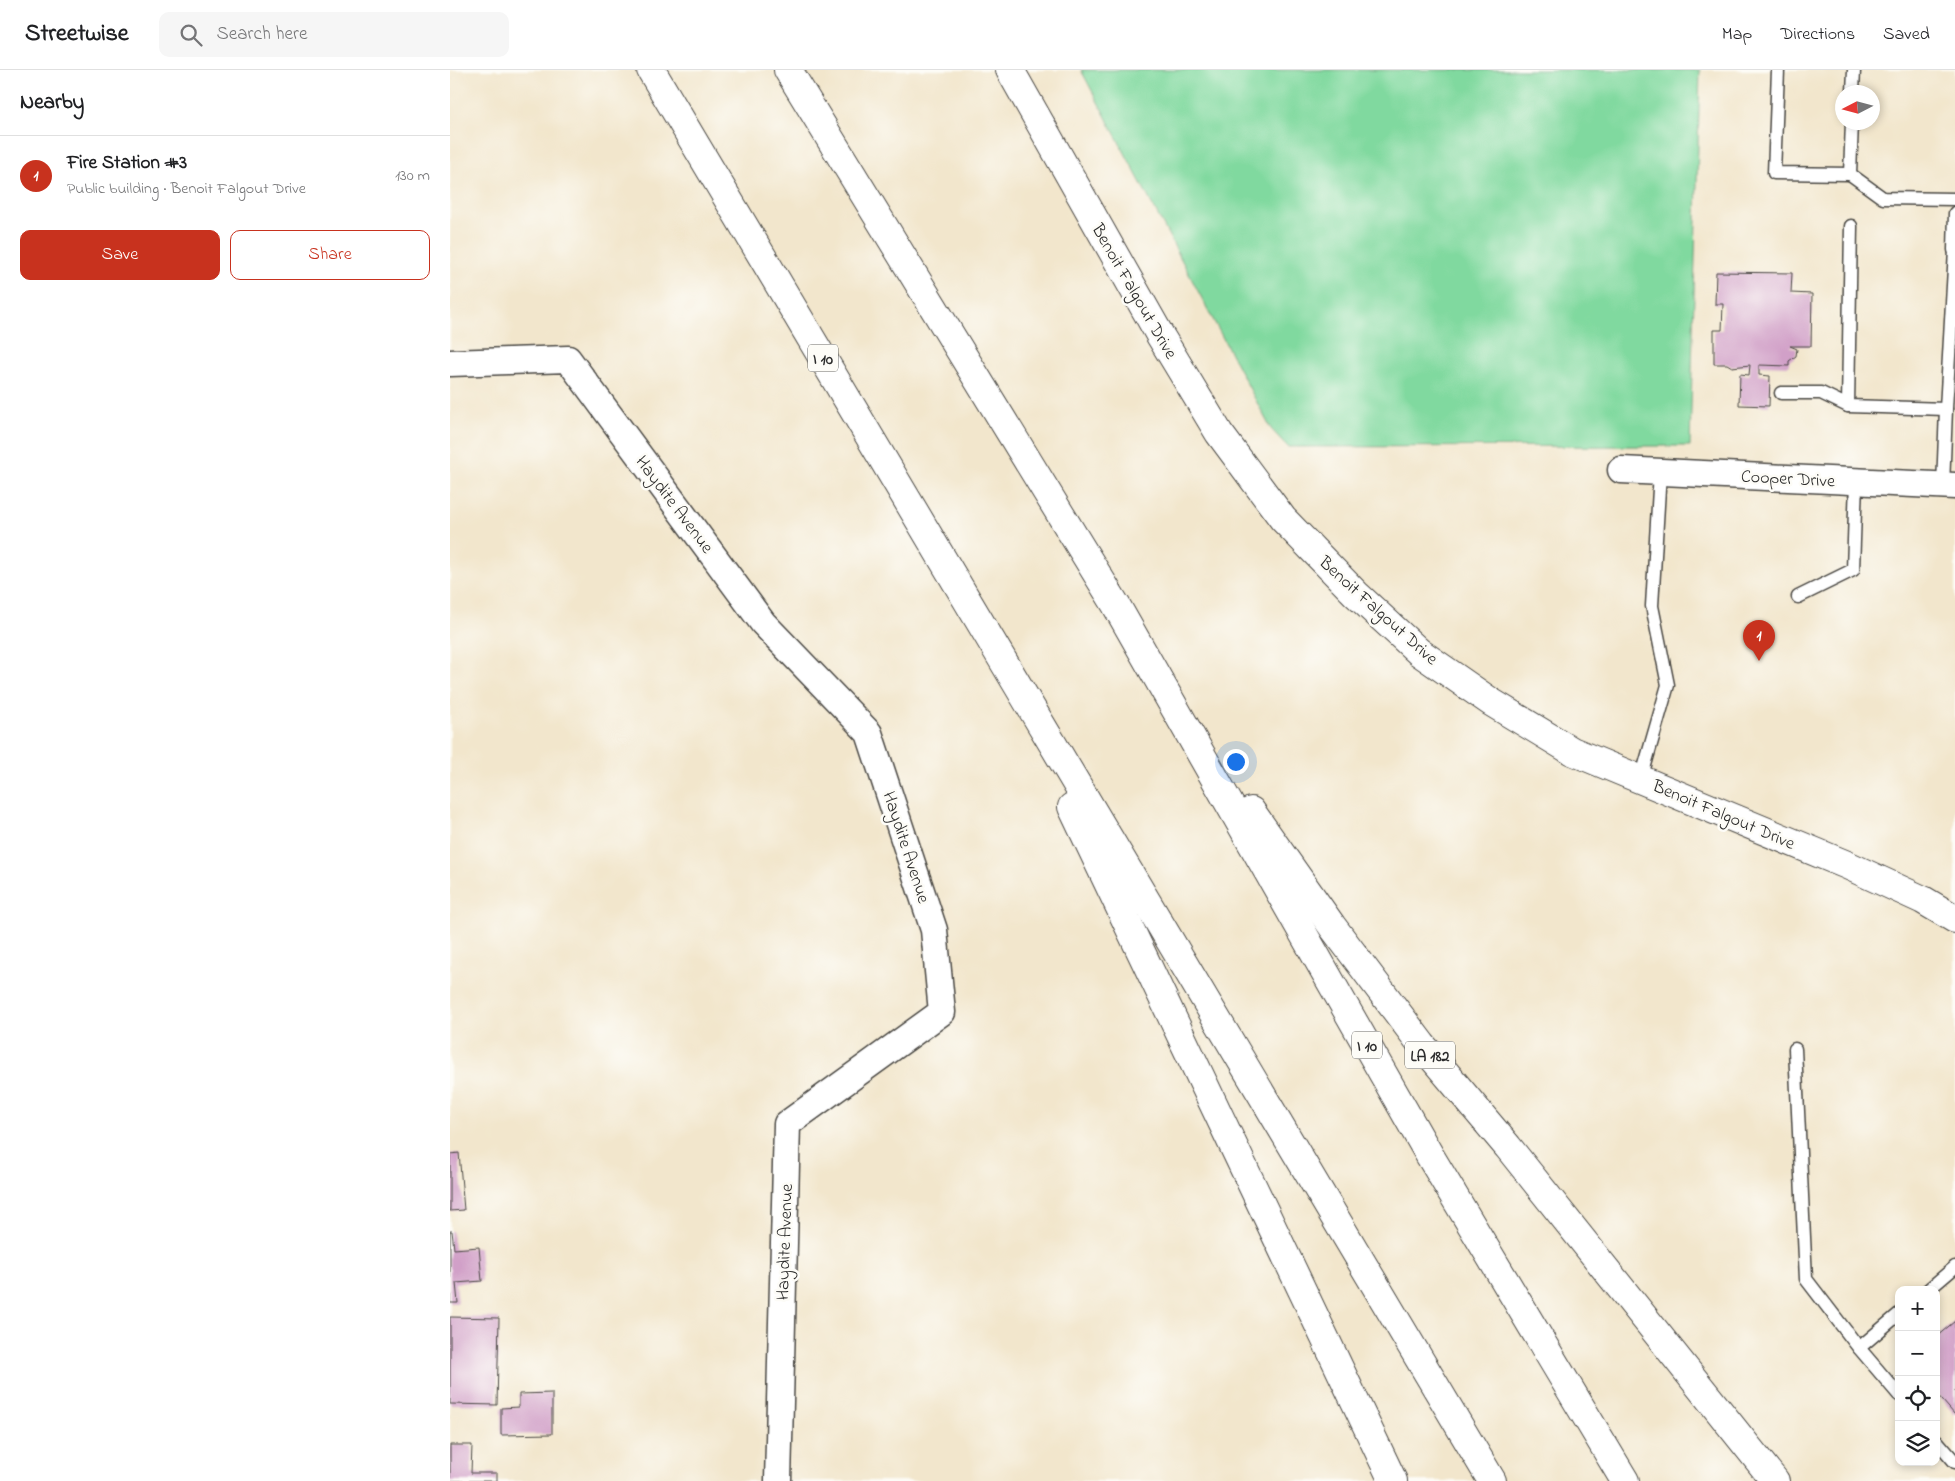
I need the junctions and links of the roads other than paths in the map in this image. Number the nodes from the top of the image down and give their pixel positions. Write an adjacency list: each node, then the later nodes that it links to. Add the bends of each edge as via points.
1 (651, 70): 23 (main road, I 10)
2 (788, 70): 22 (main road, I 10)
3 (1010, 70): 24 (main road, Benoit Falgout Drive, via 1219,433 1283,519 1356,594 1419,652 1491,702 1572,751)
4 (1778, 70): 8 (lane, via 1774,173)
5 (1854, 70): 6 (lane)
6 (1853, 85)
7 (1852, 130): 8 (lane)
8 (1850, 174): 9 (lane, via 1883,198)
9 (1955, 199)
10 (1955, 213): 12 (lane)
11 (1851, 226): 15 (lane)
12 (1954, 250): 16 (lane)
13 (450, 363): 34 (street, Haydite Avenue, via 568,359 764,623 869,733 934,930 942,1012 787,1124)
14 (1781, 393): 15 (lane, via 1821,393)
15 (1848, 406): 16 (lane)
16 (1946, 409): 20 (lane)
17 (1621, 470): 18 (street, Cooper Drive)
18 (1660, 472): 19 (street, Cooper Drive); 24 (lane, via 1652,606 1668,685)
19 (1856, 481): 20 (street, Cooper Drive); 21 (lane, via 1853,570)
20 (1949, 486)
21 (1798, 597)
22 (1116, 605): 37 (main road, I 10, via 1430,1156); 38 (main road, LA 182, via 1246,803 1368,974)
23 (994, 646): 35 (main road); 36 (main road, I 10)
24 (1641, 779): 25 (main road, Benoit Falgout Drive, via 1847,865 1923,900)
25 (1955, 919)
26 (1795, 1049): 30 (lane, via 1806,1280)
27 (1955, 1267): 28 (lane)
28 (1933, 1286)
29 (1895, 1317): 30 (lane)
30 (1859, 1348): 31 (lane)
31 (1895, 1390)
32 (1940, 1445): 33 (lane)
33 (1955, 1462)
34 (778, 1481)
35 (1393, 1481)
36 (1492, 1481)
37 (1625, 1481)
38 (1775, 1481)

